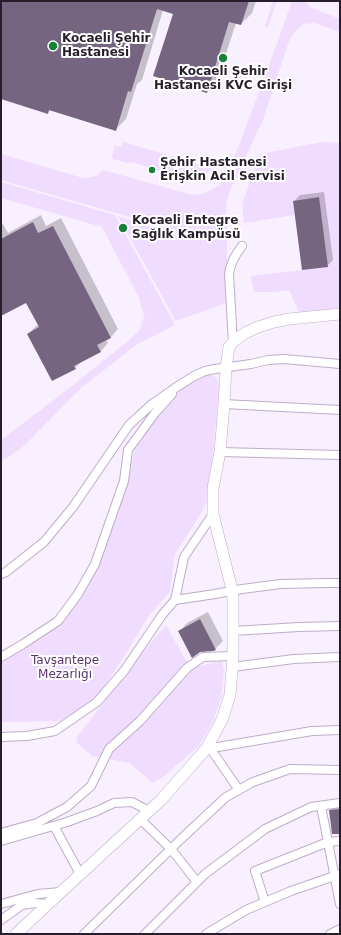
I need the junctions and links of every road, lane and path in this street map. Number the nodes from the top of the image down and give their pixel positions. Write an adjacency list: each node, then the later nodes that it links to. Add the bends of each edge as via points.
1 (242, 246): 3 (street, via 234,257 229,274)
2 (340, 314): 3 (street, via 274,322 245,333)
3 (233, 343): 5 (street, via 229,347)
4 (340, 364): 5 (street, via 276,359)
5 (226, 367): 6 (street, via 205,371); 7 (street)
6 (175, 388): 12 (street, via 129,425 73,507 44,542); 18 (street, via 128,450 124,481 95,564 78,594 58,621)
7 (224, 404): 8 (street); 9 (street)
8 (340, 410)
9 (220, 452): 10 (street); 11 (street, via 213,488)
10 (340, 455)
11 (213, 514): 14 (street); 15 (street, via 184,557)
12 (1, 574)
13 (340, 583): 14 (street, via 281,584)
14 (232, 590): 15 (street); 17 (street)
15 (175, 600): 22 (street, via 124,671 97,702 55,731)
16 (340, 626): 17 (street)
17 (233, 631): 20 (street)
18 (1, 657)
19 (340, 657): 20 (street)
20 (232, 661): 23 (street, via 230,695 222,720); 31 (street, via 203,657 186,668 140,721 109,749 91,786 68,807 37,823)
21 (340, 730): 23 (street, via 312,731)
22 (1, 737)
23 (208, 749): 25 (street); 28 (street)
24 (340, 770): 25 (street, via 290,769 253,782)
25 (239, 790): 35 (street, via 226,797)
26 (340, 803): 27 (street)
27 (321, 806): 34 (street); 38 (street, via 311,807 265,829)
28 (149, 811): 29 (street); 30 (street, via 132,802 114,803)
29 (140, 819): 35 (street); 36 (street)
30 (54, 826): 32 (street); 36 (street)
31 (1, 833)
32 (1, 841)
33 (340, 841): 34 (street)
34 (328, 842): 37 (street); 40 (street, via 255,872)
35 (171, 849): 38 (street); 47 (street)
36 (80, 874): 39 (street)
37 (338, 874): 40 (street, via 291,890); 43 (street)
38 (197, 882): 48 (street)
39 (61, 892): 41 (street, via 38,894); 42 (street)
40 (266, 902): 49 (street, via 246,910)
41 (1, 904)
42 (48, 904): 44 (street, via 22,905); 46 (street)
43 (340, 904)
44 (1, 920)
45 (340, 929): 50 (street)
46 (16, 934)
47 (84, 934)
48 (145, 934)
49 (206, 934)
50 (330, 934)

